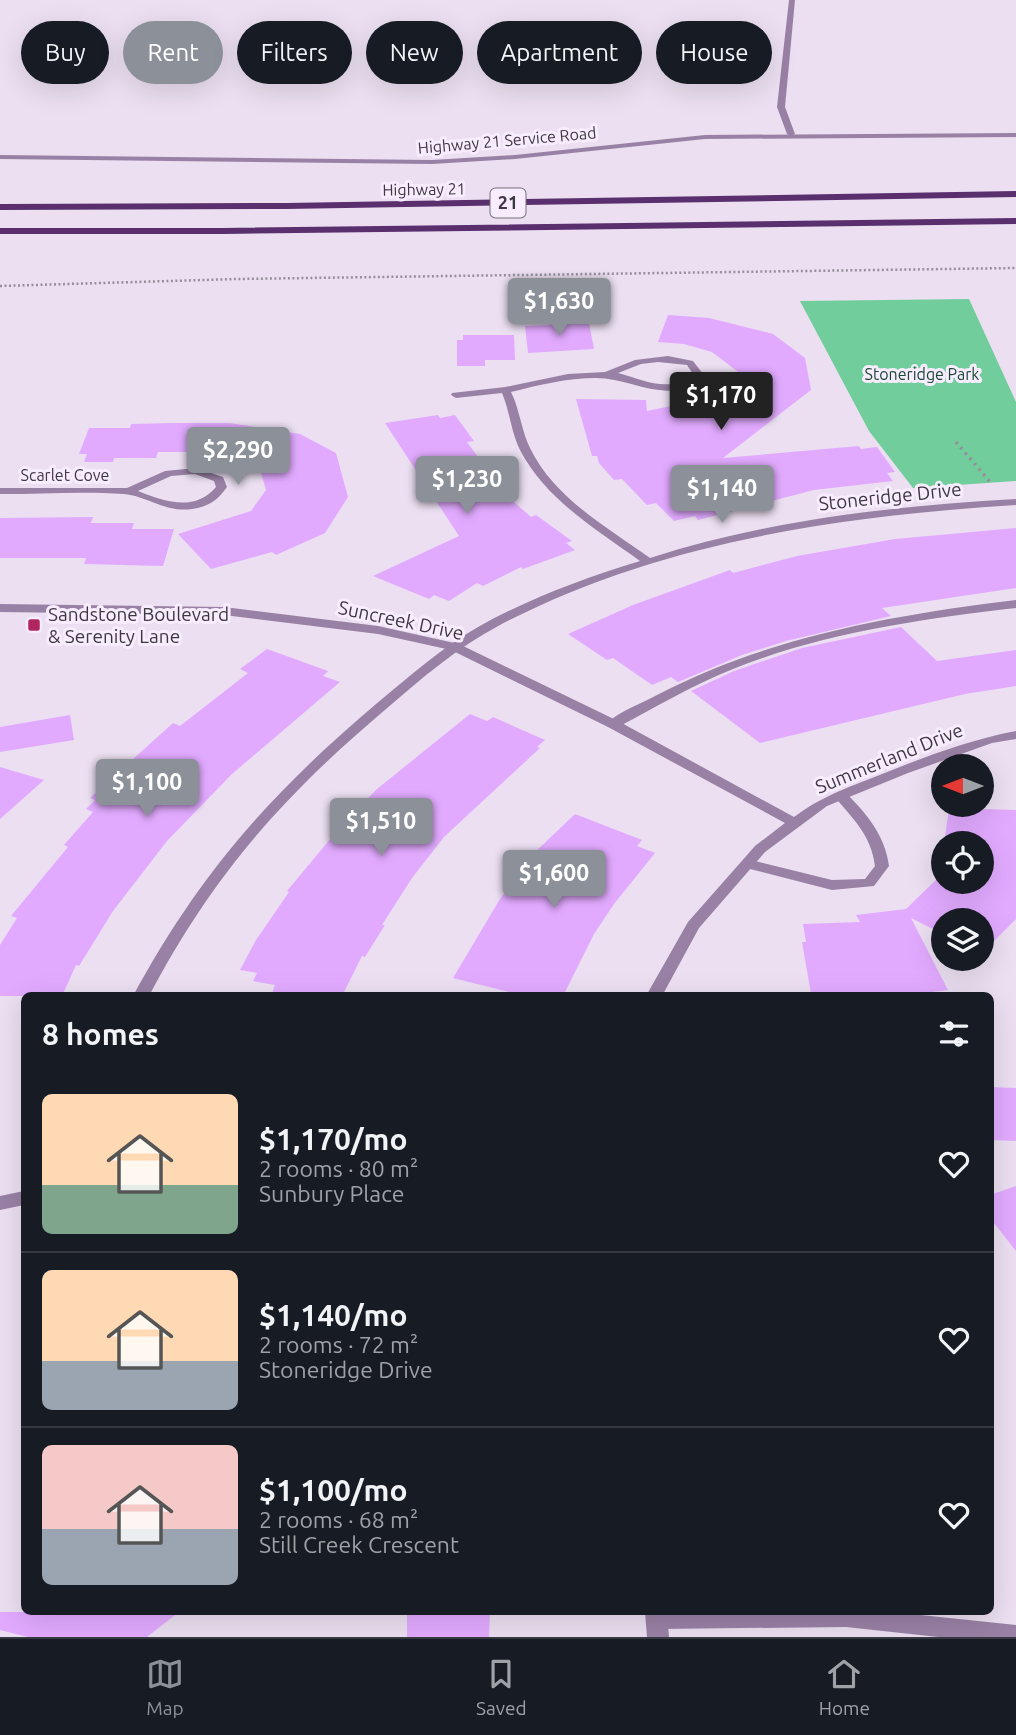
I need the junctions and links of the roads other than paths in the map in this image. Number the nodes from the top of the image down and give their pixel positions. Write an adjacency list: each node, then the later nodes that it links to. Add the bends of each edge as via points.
1 (792, 0): 2 (street, via 781,107)
2 (791, 135): 3 (street, Highway 21 Service Road); 4 (street, Highway 21 Service Road, via 693,138 432,162)
3 (1016, 135)
4 (0, 157)
5 (1016, 194): 6 (main road, Highway 21 / 21)
6 (0, 207)
7 (1016, 220): 8 (main road, 21)
8 (0, 231)
9 (609, 374): 9 (street, via 671,388 685,385 698,374 690,363 652,358); 10 (street)
10 (505, 390): 11 (street); 15 (street, via 525,450 542,476 570,505)
11 (456, 395)
12 (0, 491): 13 (street, Scarlet Cove)
13 (129, 491): 13 (street, Scarlet Cove, via 172,506 197,505 217,497 222,487 219,479 196,471 169,473)
14 (1016, 502): 15 (street, Stoneridge Drive, via 820,520)
15 (646, 560): 18 (street, Stoneridge Drive, via 531,605)
16 (1016, 604): 19 (street, via 846,631 747,660)
17 (0, 608): 18 (street, Suncreek Drive, via 224,611 378,630)
18 (455, 647): 19 (street, Suncreek Drive); 24 (street, Stoneridge Drive, via 334,746 244,836 203,891)
19 (613, 724): 22 (street, Suncreek Drive)
20 (1016, 735): 21 (street, Summerland Drive, via 989,740)
21 (840, 795): 22 (street, Summerland Drive); 23 (street, Summerland Drive, via 879,846 882,866 869,883 832,886)
22 (795, 823): 23 (street, Summerland Drive)
23 (747, 864): 25 (street, Summerland Drive, via 694,925)
24 (143, 992)
25 (656, 992)
26 (21, 1199): 27 (street)
27 (0, 1203)
28 (657, 1623): 29 (street, via 846,1617)
29 (1016, 1635)

